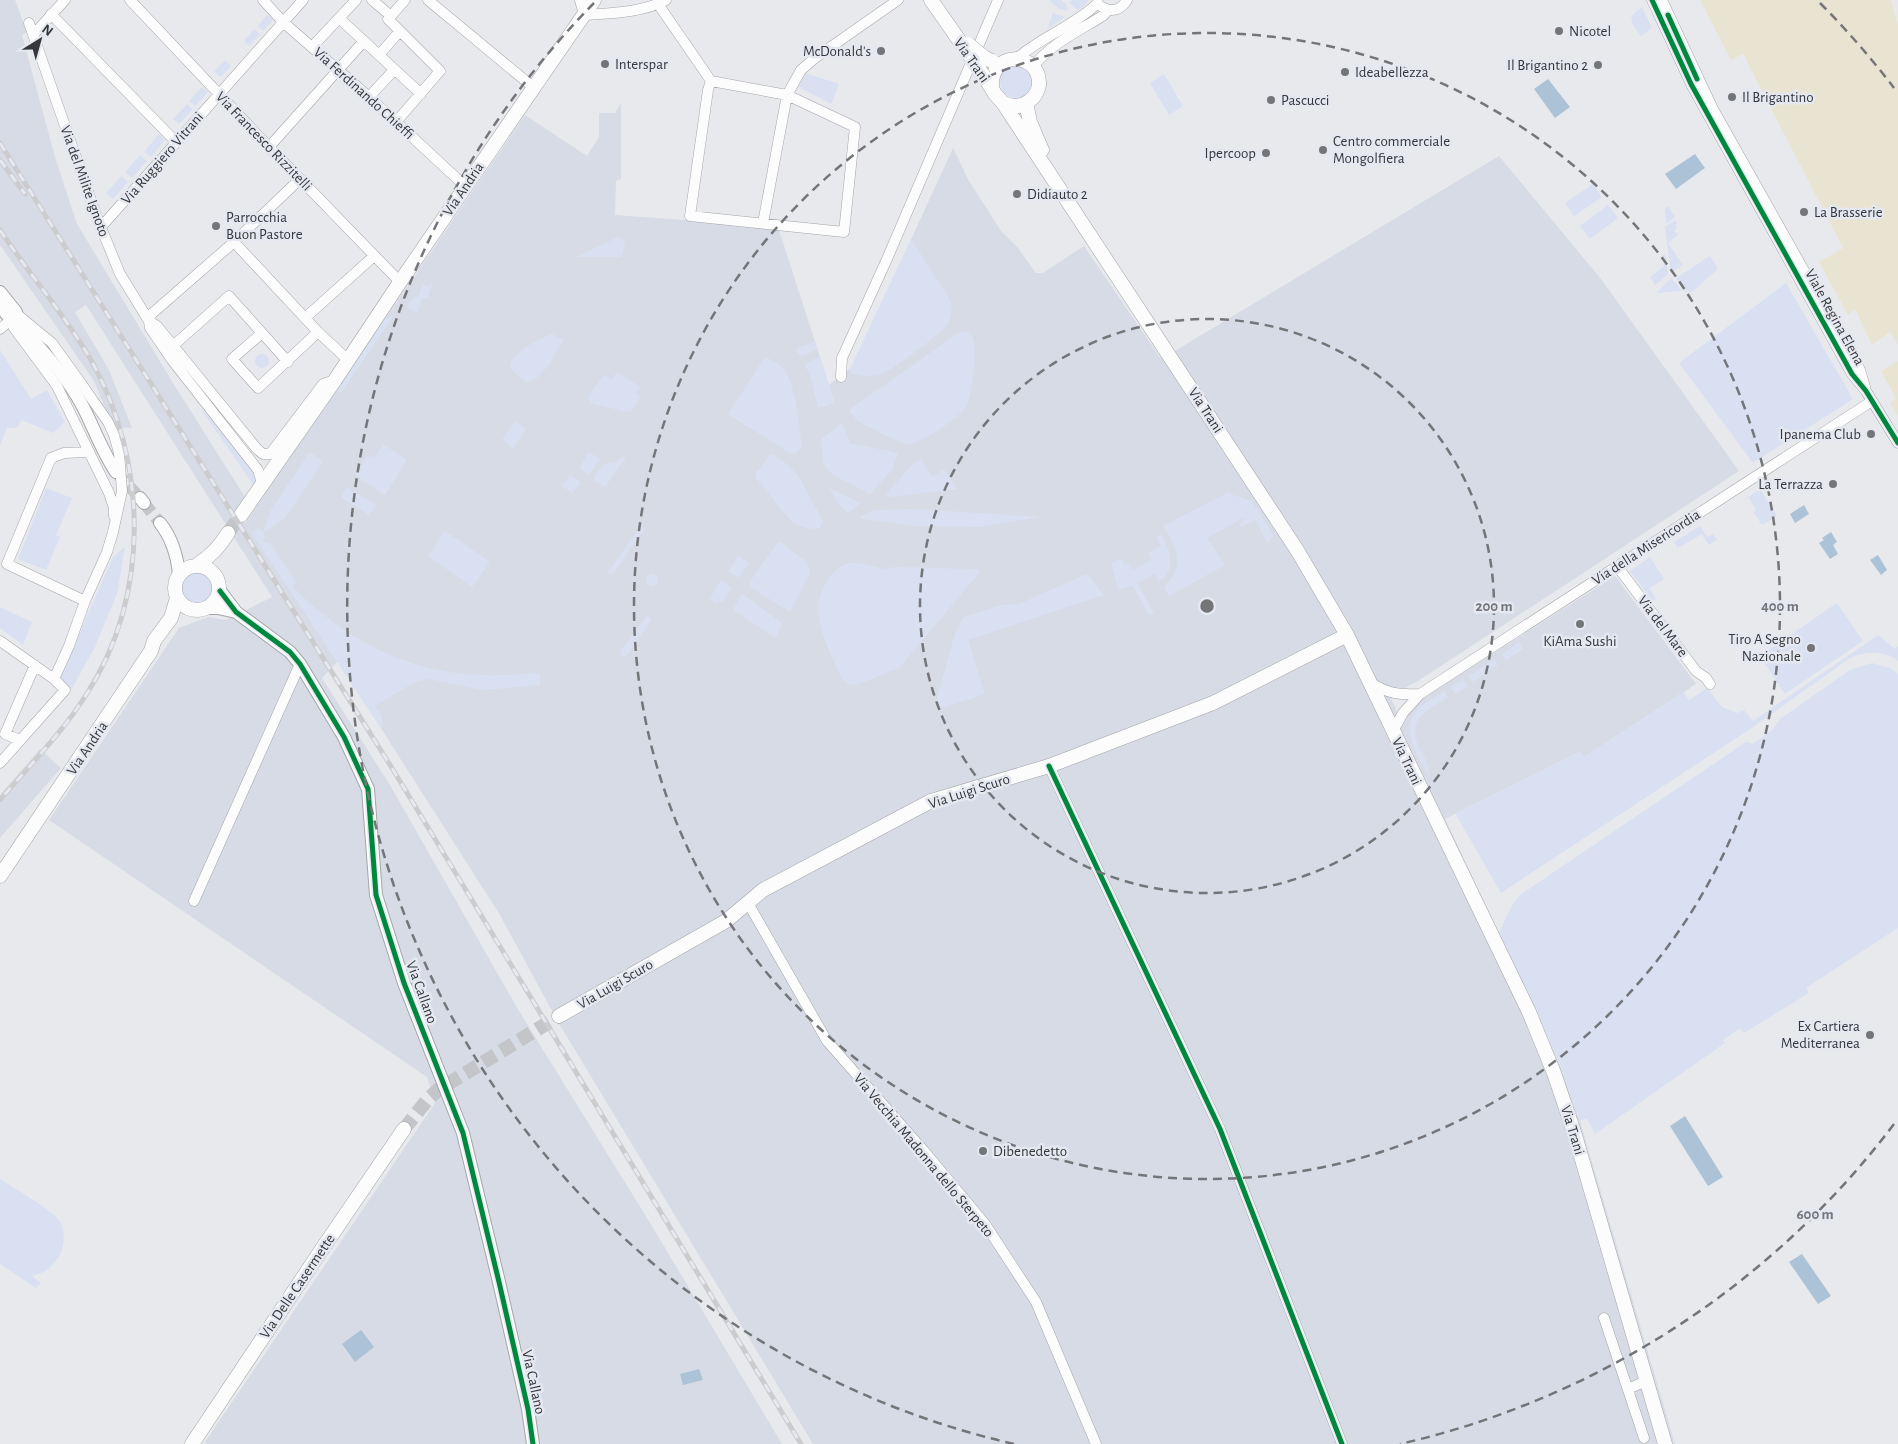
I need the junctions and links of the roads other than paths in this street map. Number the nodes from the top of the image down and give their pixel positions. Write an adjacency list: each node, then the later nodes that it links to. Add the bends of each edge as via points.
1 (65, 0): 20 (street)
2 (130, 0): 40 (street, Via Francesco Rizzitelli)
3 (263, 0): 24 (street, Via Ferdinando Chieffi)
4 (303, 0): 24 (street, Via Ruggiero Vitrani)
5 (356, 0): 23 (street)
6 (372, 0): 21 (street)
7 (405, 0): 21 (street)
8 (428, 0): 38 (street)
9 (580, 0): 22 (street)
10 (594, 0): 22 (main road, Via Andria)
11 (898, 0): 42 (street, via 815,58 801,70)
12 (931, 0): 28 (main road, Via Trani)
13 (998, 0): 69 (street, via 842,358)
14 (1126, 0): 19 (street, via 1122,7)
15 (1652, 0): 46 (street, Viale Regina Elena, via 1691,84)
16 (1662, 0): 46 (street, Viale Regina Elena)
17 (1098, 1): 19 (street); 32 (street, via 1088,13)
18 (662, 2): 22 (street, via 622,12); 37 (street)
19 (1108, 10): 34 (street, via 1051,48)
20 (51, 14): 27 (street); 48 (street)
21 (391, 16): 26 (street, via 388,20)
22 (584, 16): 38 (main road, Via Andria)
23 (339, 18): 29 (street); 30 (street)
24 (282, 22): 30 (street, Via Ferdinando Chieffi); 40 (street, Via Ruggiero Vitrani)
25 (29, 23): 27 (street, Via del Milite Ignoto)
26 (400, 31): 31 (street); 41 (street, via 440,71)
27 (34, 34): 54 (street, Via del Milite Ignoto)
28 (959, 38): 33 (main road, Via Trani, bridge, via 984,58); 39 (main road, Via Trani, bridge)
29 (364, 42): 31 (street); 35 (street)
30 (312, 47): 35 (street, Via Ferdinando Chieffi)
31 (378, 55): 36 (street)
32 (1016, 59): 33 (main road, Via Trani); 34 (main road)
33 (996, 62): 39 (main road, Via Trani)
34 (1033, 67): 45 (main road, via 1038,78 1038,90)
35 (337, 70): 43 (street, Via Ferdinando Chieffi); 49 (street)
36 (394, 70): 41 (street); 43 (street)
37 (711, 82): 42 (street); 53 (street, via 690,216)
38 (533, 87): 51 (main road, Via Andria)
39 (992, 88): 44 (main road, Via Trani)
40 (218, 93): 48 (street, Via Ruggiero Vitrani); 49 (street, Via Francesco Rizzitelli)
41 (420, 94): 47 (street)
42 (787, 95): 53 (street); 53 (street, via 855,128 844,232)
43 (369, 97): 47 (street, Via Ferdinando Chieffi)
44 (1004, 103): 45 (main road); 52 (main road, Via Trani)
45 (1026, 104): 52 (main road, Via Trani, via 1030,122)
46 (1710, 111): 71 (street, Viale Regina Elena, via 1782,241 1860,370)
47 (396, 122): 51 (street, Via Ferdinando Chieffi)
48 (176, 142): 54 (street, Via Ruggiero Vitrani)
49 (269, 147): 50 (street, Via Francesco Rizzitelli)
50 (300, 179): 55 (street); 56 (street, Via Francesco Rizzitelli)
51 (465, 186): 57 (main road, Via Andria)
52 (1061, 192): 94 (main road, Via Trani, via 1297,550)
53 (763, 223)
54 (101, 227): 61 (street, Via del Milite Ignoto, via 120,274)
55 (234, 242): 60 (street); 61 (street)
56 (374, 256): 57 (street, Via Francesco Rizzitelli); 60 (street)
57 (400, 282): 67 (main road, Via Andria)
58 (0, 292): 62 (street)
59 (0, 306): 62 (street)
60 (305, 318): 64 (street)
61 (148, 320): 66 (street, Via del Milite Ignoto); 76 (street, Via del Milite Ignoto, via 172,360 258,470)
62 (16, 321): 63 (street); 73 (street, via 14,328 57,386); 75 (street, via 81,402); 79 (street, via 52,343 114,435 122,491)
63 (0, 329)
64 (318, 332): 67 (street); 68 (street)
65 (262, 333): 66 (street, via 229,296); 68 (street); 68 (street, via 232,359 258,388)
66 (173, 346): 74 (street, Via del Milite Ignoto, via 257,448 264,454)
67 (348, 360): 70 (main road, Via Andria)
68 (288, 362)
69 (841, 376)
70 (336, 380): 74 (street, Via Andria, via 323,384); 76 (main road, Via Andria)
71 (1872, 401): 72 (street, Viale Regina Elena); 84 (street, Via della Misericordia)
72 (1898, 443)
73 (88, 452): 79 (street, via 114,508); 89 (street, via 64,453 51,458 7,564)
74 (270, 454)
75 (116, 472)
76 (262, 483): 77 (main road, Via Andria)
77 (240, 515)
78 (160, 522): 82 (street)
79 (113, 532): 89 (street)
80 (228, 534): 81 (main road)
81 (220, 547): 83 (main road); 86 (main road)
82 (176, 551): 83 (street); 85 (street)
83 (195, 566): 85 (main road); 86 (main road, via 207,568)
84 (1617, 566): 100 (street, Via del Mare); 101 (street, Via della Misericordia)
85 (179, 574): 88 (main road, via 175,589)
86 (214, 574): 87 (main road)
87 (220, 591): 91 (main road); 92 (street, Via Callano)
88 (177, 598): 90 (main road); 93 (main road, Via Andria)
89 (85, 601): 98 (street)
90 (188, 608): 91 (main road); 93 (main road, Via Andria)
91 (206, 608): 92 (street, Via Callano)
92 (236, 612): 96 (street, Via Callano, via 290,652)
93 (171, 618): 106 (main road, Via Andria)
94 (1347, 635): 99 (main road, Via Trani); 105 (main road, Via Luigi Scuro, via 1213,704)
95 (0, 641): 97 (street)
96 (300, 664): 107 (street); 116 (street, Via Callano, via 344,737 368,789 376,895 404,983 463,1133 502,1292)
97 (35, 665): 98 (street); 103 (street, via 5,734)
98 (54, 679): 103 (street, via 65,690)
99 (1368, 681): 101 (street, via 1396,695); 102 (main road, Via Trani)
100 (1710, 684)
101 (1420, 694): 102 (street, Via della Misericordia)
102 (1393, 731): 112 (main road, Via Trani, via 1529,1012 1554,1073)
103 (20, 740): 104 (street)
104 (0, 763)
105 (1048, 766): 108 (main road, Via Luigi Scuro, via 931,801 763,890); 118 (street, via 1220,1129)
106 (0, 876)
107 (194, 901)
108 (748, 903): 109 (main road, Via Luigi Scuro, via 726,920); 117 (street, Via Vecchia Madonna dello Sterpeto, via 827,1042 985,1224 1036,1302)
109 (559, 1016)
110 (404, 1129): 115 (main road, Via Delle Casermette)
111 (1604, 1318): 113 (street)
112 (1646, 1381): 113 (street); 119 (main road, Via Trani)
113 (1628, 1389): 114 (street)
114 (1644, 1438)
115 (192, 1444)
116 (533, 1444)
117 (1096, 1444)
118 (1342, 1444)
119 (1665, 1444)

